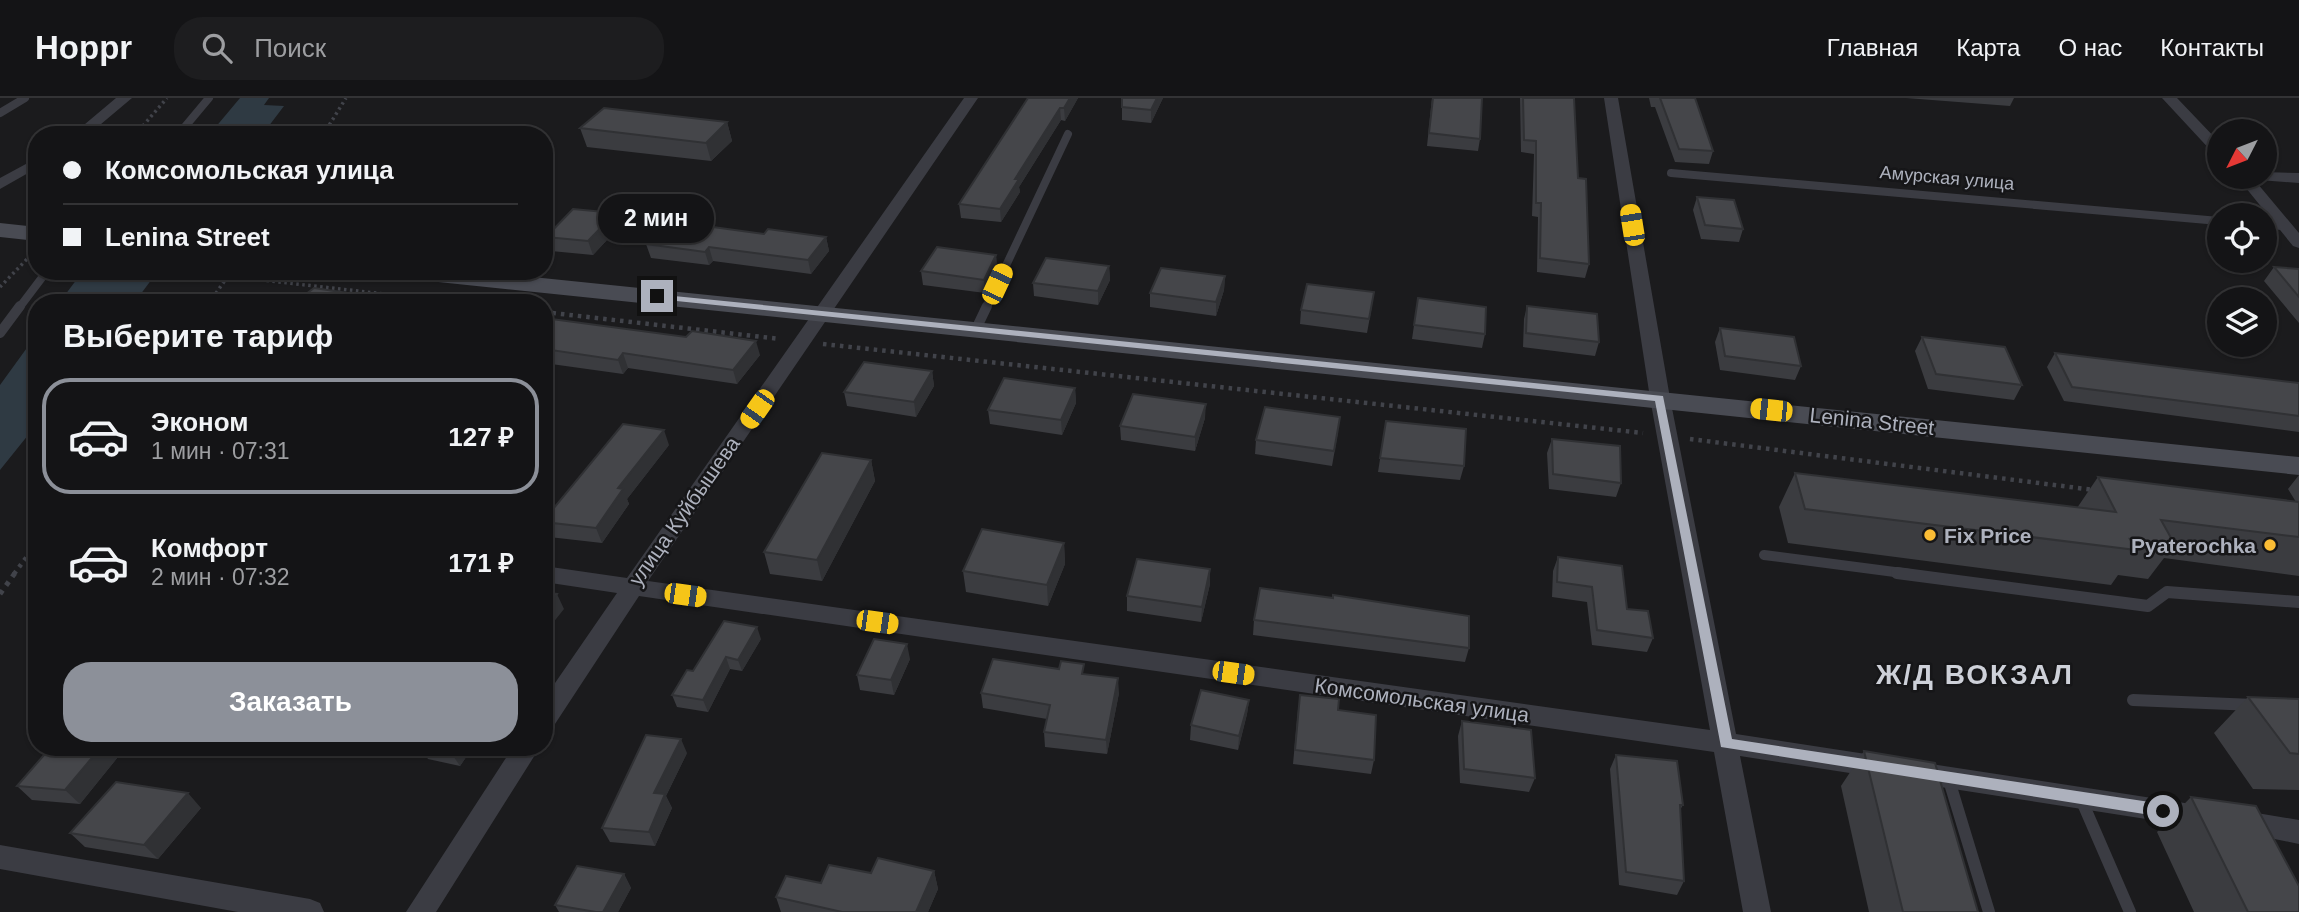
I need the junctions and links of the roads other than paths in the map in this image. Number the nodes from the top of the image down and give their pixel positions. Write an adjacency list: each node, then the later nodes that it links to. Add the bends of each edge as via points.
1 (25, 98): 7 (lane)
2 (125, 98): 8 (street)
3 (209, 98): 9 (lane)
4 (971, 98): 28 (street, улица Куйбышева)
5 (1611, 98): 31 (street)
6 (2169, 98): 11 (street)
7 (0, 113)
8 (90, 126)
9 (186, 126)
10 (1068, 134): 29 (lane)
11 (2207, 138)
12 (28, 167): 16 (street)
13 (1671, 173): 18 (lane, Амурская улица)
14 (2277, 177): 15 (street)
15 (2299, 178)
16 (0, 184)
17 (2254, 189): 20 (street)
18 (2207, 220)
19 (2277, 226): 20 (lane)
20 (2284, 226): 23 (street)
21 (0, 230): 22 (main road)
22 (28, 233)
23 (2299, 243)
24 (40, 280): 26 (lane)
25 (491, 280): 28 (main road, Lenina Street)
26 (30, 294)
27 (28, 296): 30 (lane)
28 (824, 313): 29 (main road, Lenina Street); 35 (street, улица Куйбышева)
29 (976, 329): 31 (main road, Lenina Street)
30 (0, 333)
31 (1660, 398): 32 (main road, Lenina Street); 40 (street)
32 (2299, 466)
33 (1764, 555): 36 (lane, via 2148,606 2167,592)
34 (553, 576): 35 (street, Комсомольская улица)
35 (630, 587): 39 (street, улица Куйбышева); 40 (street, Комсомольская улица)
36 (2299, 602)
37 (2133, 700): 38 (lane)
38 (2271, 705)
39 (553, 706)
40 (1726, 743): 42 (street, Комсомольская улица); 48 (street)
41 (521, 756): 47 (street)
42 (1948, 777): 43 (street, Комсомольская улица); 49 (lane)
43 (2081, 798): 44 (street, Комсомольская улица); 50 (lane)
44 (2299, 832)
45 (0, 857): 46 (street)
46 (310, 912)
47 (420, 912)
48 (1756, 912)
49 (1989, 912)
50 (2130, 912)

